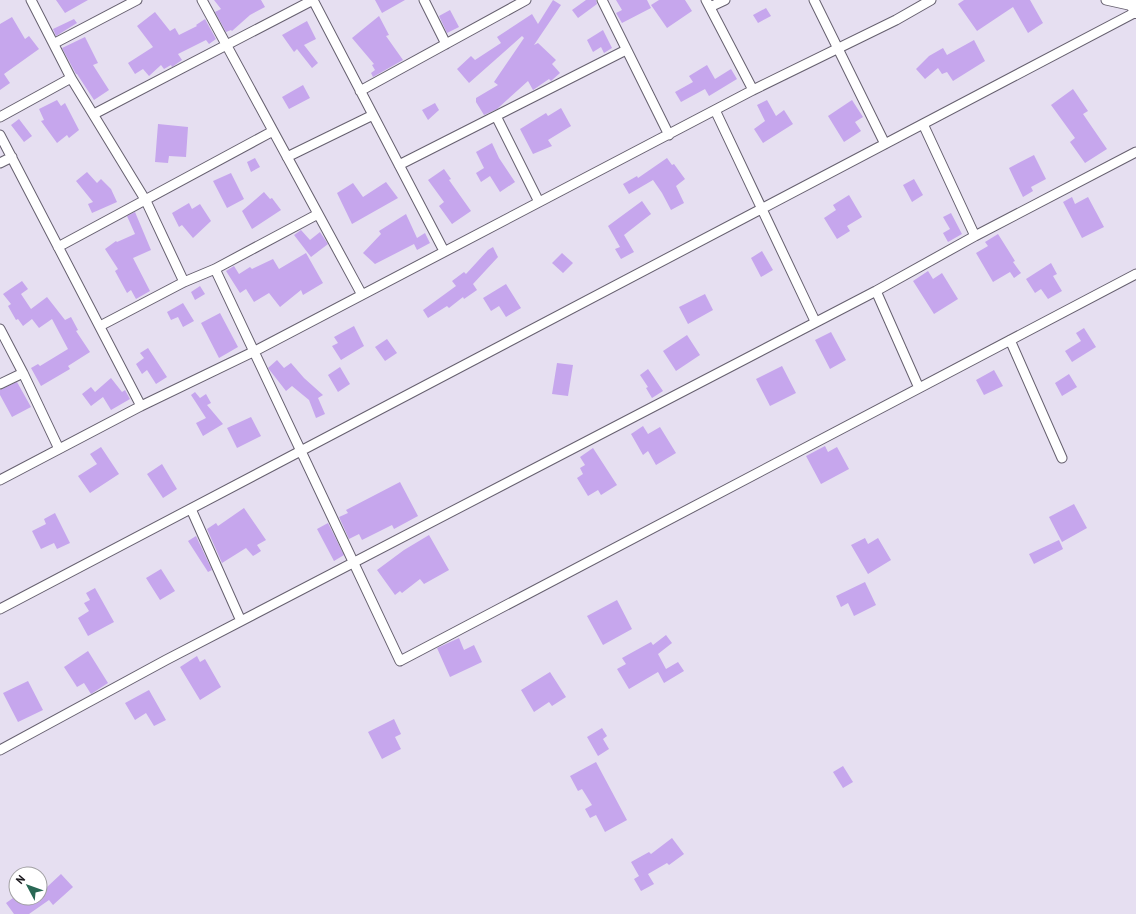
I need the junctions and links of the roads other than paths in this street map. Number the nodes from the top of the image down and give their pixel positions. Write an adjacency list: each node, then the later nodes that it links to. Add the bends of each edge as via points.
1 (31, 0): 13 (street)
2 (137, 0): 13 (street)
3 (202, 0): 15 (street)
4 (424, 0): 14 (street)
5 (526, 0): 14 (street)
6 (602, 0): 17 (street)
7 (725, 0): 11 (street)
8 (814, 0): 16 (street)
9 (930, 0): 16 (street, via 896,20)
10 (1106, 0): 12 (street)
11 (708, 4): 19 (street)
12 (1134, 8): 26 (street)
13 (55, 43): 18 (street)
14 (446, 44): 20 (street)
15 (227, 45): 20 (street, via 313,0); 22 (street); 27 (street)
16 (838, 48): 19 (street); 30 (street)
17 (626, 50): 24 (street); 29 (street)
18 (71, 78): 22 (street); 25 (street)
19 (754, 90): 21 (street)
20 (360, 91): 23 (street)
21 (715, 110): 29 (street); 38 (street)
22 (94, 114): 36 (street)
23 (373, 115): 33 (street); 35 (street)
24 (496, 116): 35 (street); 37 (street)
25 (0, 118)
26 (923, 124): 30 (street); 40 (street)
27 (273, 131): 33 (street); 36 (street)
28 (0, 135): 32 (street)
29 (669, 135): 37 (street)
30 (885, 144): 38 (street)
31 (1136, 152): 40 (street)
32 (12, 157): 34 (street); 41 (street)
33 (288, 157): 39 (street)
34 (0, 163)
35 (399, 165): 42 (street)
36 (146, 201): 41 (street); 45 (street)
37 (539, 202): 42 (street)
38 (762, 209): 48 (street); 58 (street)
39 (318, 214): 43 (street); 47 (street)
40 (975, 236): 46 (street)
41 (58, 247): 49 (street)
42 (444, 251): 47 (street)
43 (216, 269): 45 (street); 52 (street)
44 (1136, 274): 51 (street)
45 (184, 282): 49 (street)
46 (876, 291): 48 (street); 55 (street)
47 (361, 294): 52 (street)
48 (815, 321): 62 (street)
49 (100, 326): 56 (street)
50 (0, 329): 53 (street)
51 (1010, 340): 55 (street); 59 (street)
52 (255, 351): 56 (street); 58 (street)
53 (23, 373): 54 (street); 57 (street)
54 (0, 384)
55 (919, 388): 62 (street, via 400,661)
56 (142, 406): 57 (street)
57 (59, 449): 60 (street)
58 (302, 450): 61 (street); 62 (street)
59 (1062, 458)
60 (0, 480)
61 (191, 509): 63 (street); 64 (street)
62 (354, 562): 64 (street)
63 (0, 610)
64 (241, 621): 65 (street)
65 (0, 750)

